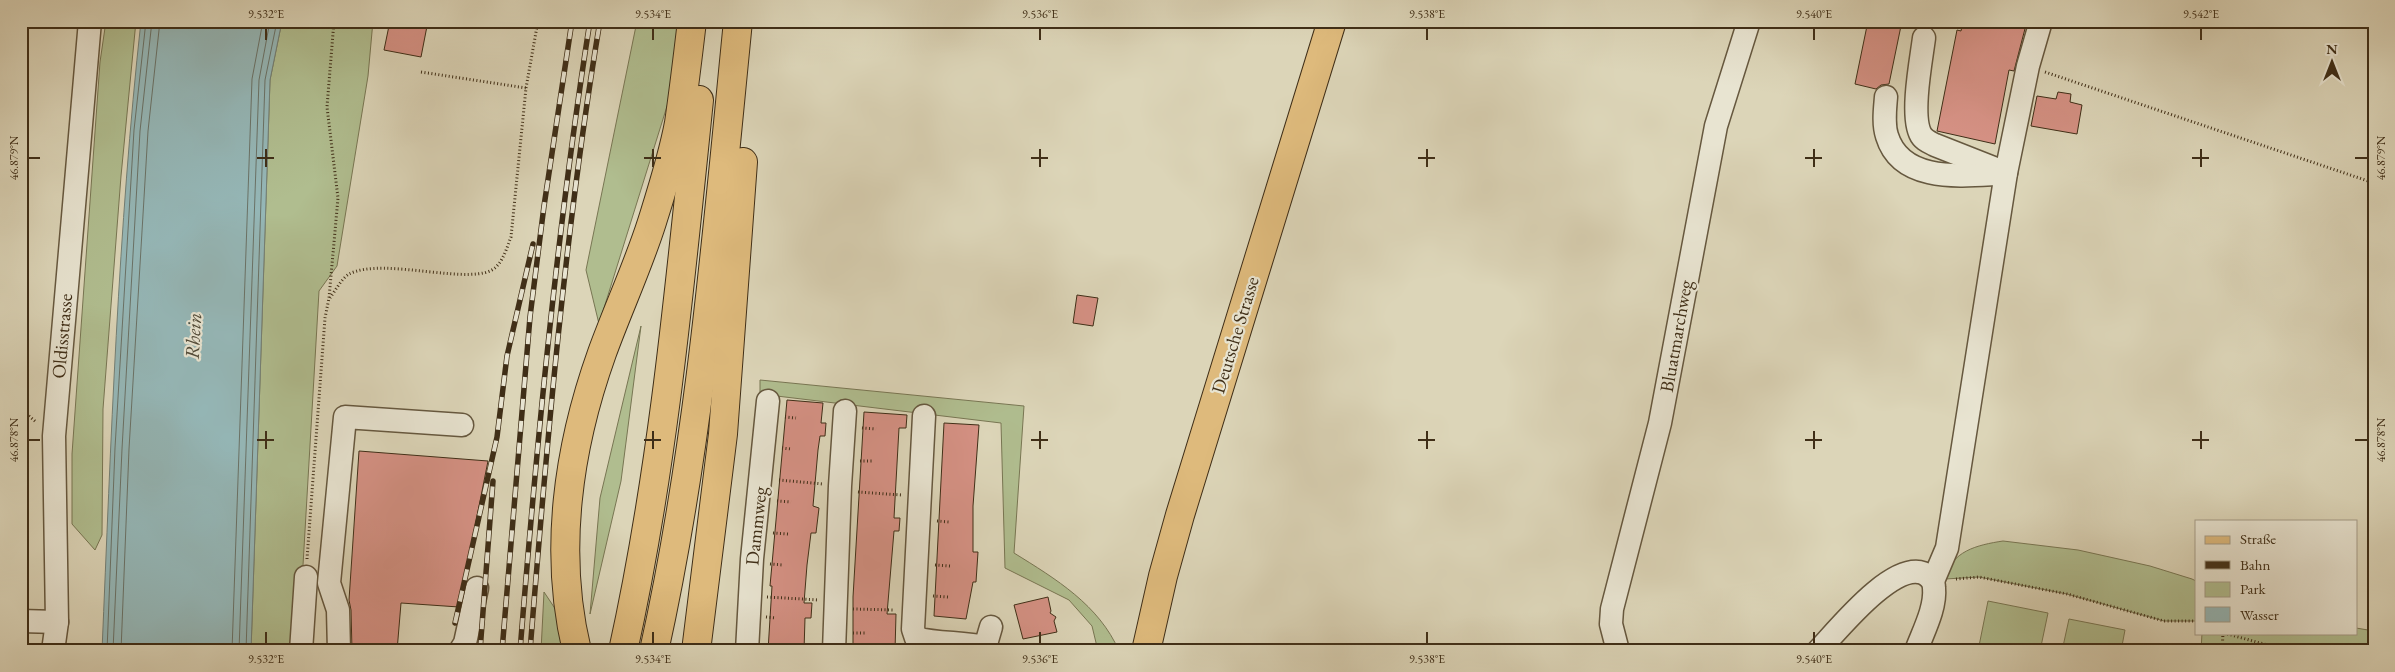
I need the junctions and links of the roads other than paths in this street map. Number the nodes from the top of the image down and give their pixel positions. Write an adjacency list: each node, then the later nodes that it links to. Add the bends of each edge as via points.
1 (90, 21): 20 (street, Oldisstrasse, via 54,436)
2 (692, 21): 26 (main road, via 678,124 662,191 589,392 572,461 566,558 567,592)
3 (707, 21): 27 (main road, via 667,384 642,555)
4 (738, 21): 28 (main road, via 698,392)
5 (754, 21): 29 (main road, via 723,434)
6 (1332, 21): 32 (main road, Deutsche Strasse, via 1180,515)
7 (1749, 21): 33 (street, Bluatmarchweg, via 1716,126 1660,423 1612,609 1611,624)
8 (2041, 21): 11 (street, via 2028,66)
9 (1924, 38): 11 (street, via 1918,98 1920,133 1935,146)
10 (1886, 97): 11 (street, via 1886,135 1901,159 1912,167 1943,174)
11 (2006, 173): 17 (street, via 1947,548)
12 (768, 400): 30 (street, Dammweg, via 749,596)
13 (845, 411): 31 (street)
14 (924, 416): 21 (street, via 913,628 916,638)
15 (462, 425): 24 (street, via 345,417 329,583 338,610)
16 (306, 577): 23 (street)
17 (1932, 581): 34 (street, via 1915,572 1894,579 1862,604); 35 (street, via 1932,604)
18 (477, 588): 25 (street, via 465,644)
19 (21, 621): 20 (street)
20 (57, 622): 22 (street, Oldisstrasse)
21 (987, 641)
22 (53, 651)
23 (301, 651)
24 (339, 651)
25 (460, 651)
26 (577, 651)
27 (623, 651)
28 (654, 651)
29 (696, 651)
30 (747, 651)
31 (834, 651)
32 (1146, 651)
33 (1618, 651)
34 (1818, 651)
35 (1916, 651)

